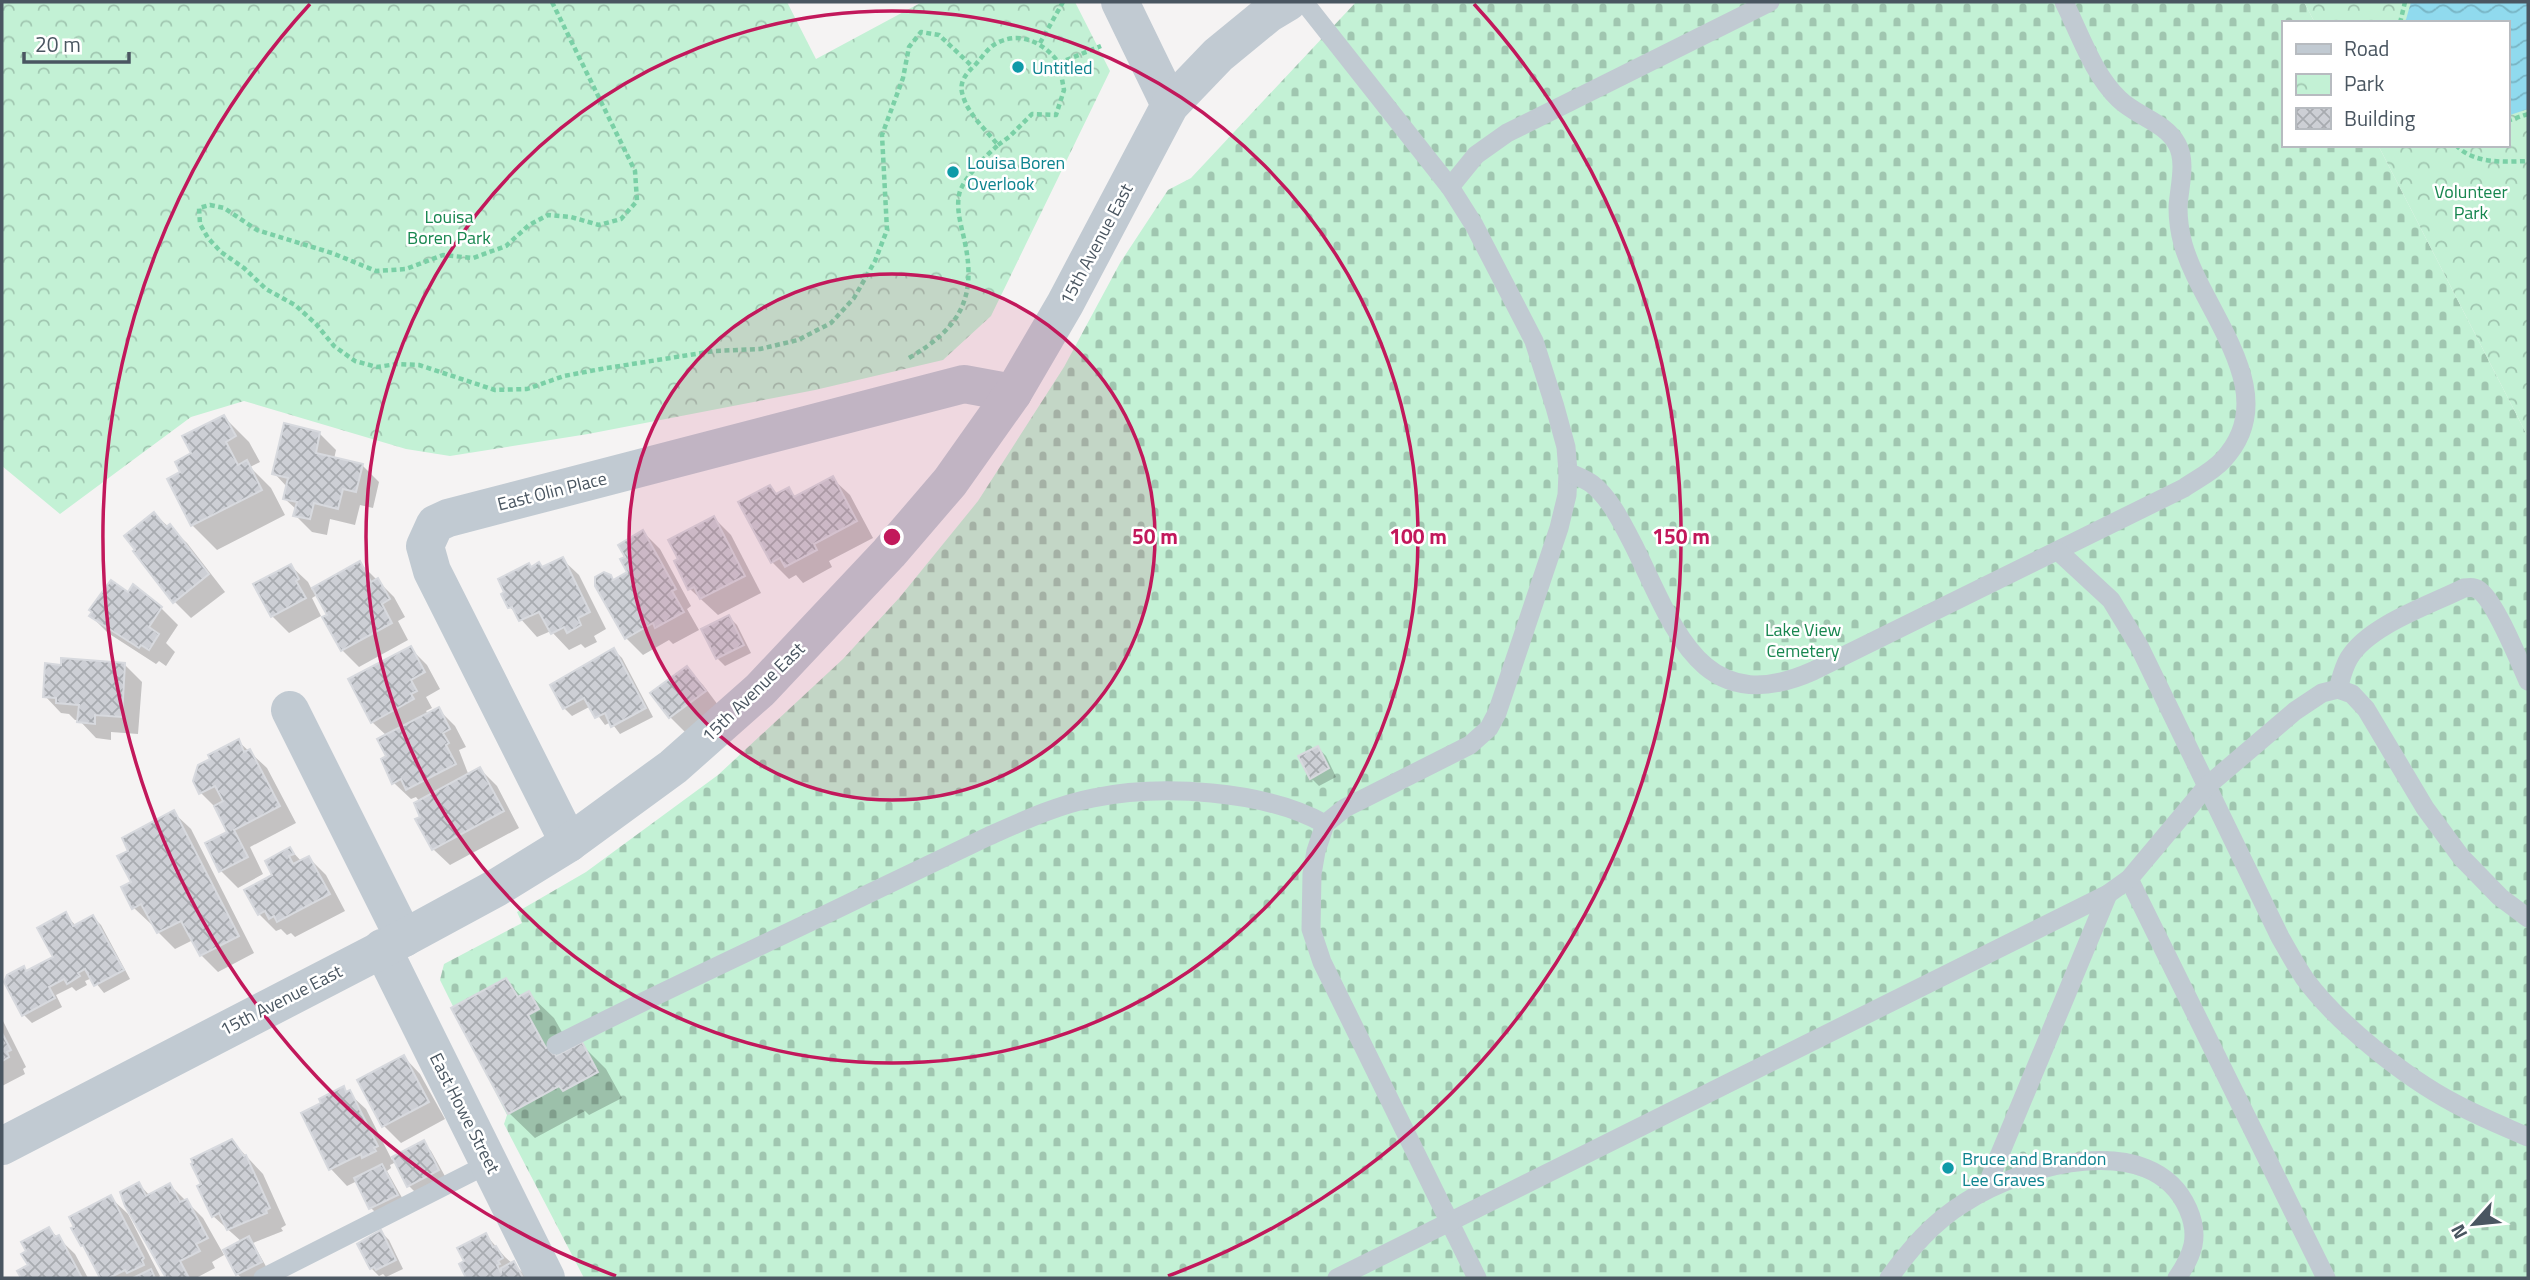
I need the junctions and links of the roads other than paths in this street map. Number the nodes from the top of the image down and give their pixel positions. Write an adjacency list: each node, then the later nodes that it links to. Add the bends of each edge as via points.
1 (1120, 2): 6 (street)
2 (1288, 2): 6 (street, 15th Avenue East, via 1239,37)
3 (1304, 2): 7 (lane)
4 (1770, 2): 7 (lane, via 1507,133 1476,155)
5 (2064, 2): 10 (lane, via 2110,90 2171,135 2180,150 2178,209 2184,247 2243,373 2246,410 2239,436 2212,470)
6 (1170, 105): 8 (street, 15th Avenue East)
7 (1450, 187): 9 (lane, via 1534,341 1566,447)
8 (1013, 393): 16 (street, 15th Avenue East, via 950,482 760,690 673,767); 16 (street, East Olin Place, via 964,384 435,524 425,546 432,571)
9 (1568, 472): 10 (lane, via 1591,484 1617,514 1692,654 1715,674 1745,685 1794,680); 15 (lane, via 1559,528 1489,728 1470,745 1345,808)
10 (2058, 551): 14 (lane, via 2100,588 2121,614)
11 (2528, 681): 12 (lane, via 2488,600 2471,587 2370,637 2349,658)
12 (2338, 690): 14 (lane, via 2322,693 2295,710); 19 (lane, via 2352,694 2366,709 2461,858)
13 (289, 709): 20 (street, East Howe Street)
14 (2207, 786): 17 (lane); 22 (lane, via 2280,937 2315,991 2413,1077 2455,1103)
15 (1325, 824): 21 (lane, via 1291,807 1217,794 1119,794 1070,803 935,861); 26 (lane, via 1312,874 1310,915 1315,944)
16 (569, 843): 20 (street, 15th Avenue East)
17 (2129, 879): 18 (lane); 33 (lane)
18 (2108, 894): 25 (lane); 26 (lane)
19 (2528, 918)
20 (393, 943): 23 (street, 15th Avenue East); 24 (street, East Howe Street)
21 (556, 1045)
22 (2528, 1137)
23 (2, 1146)
24 (491, 1163): 27 (lane); 28 (street, East Howe Street)
25 (1985, 1190): 31 (lane, via 1941,1219); 32 (lane, via 2026,1174 2081,1162 2114,1161 2149,1169 2173,1186 2194,1224 2193,1250)
26 (1449, 1222): 29 (lane); 30 (lane)
27 (263, 1278)
28 (546, 1278)
29 (1337, 1278)
30 (1477, 1278)
31 (1889, 1278)
32 (2177, 1278)
33 (2326, 1278)

